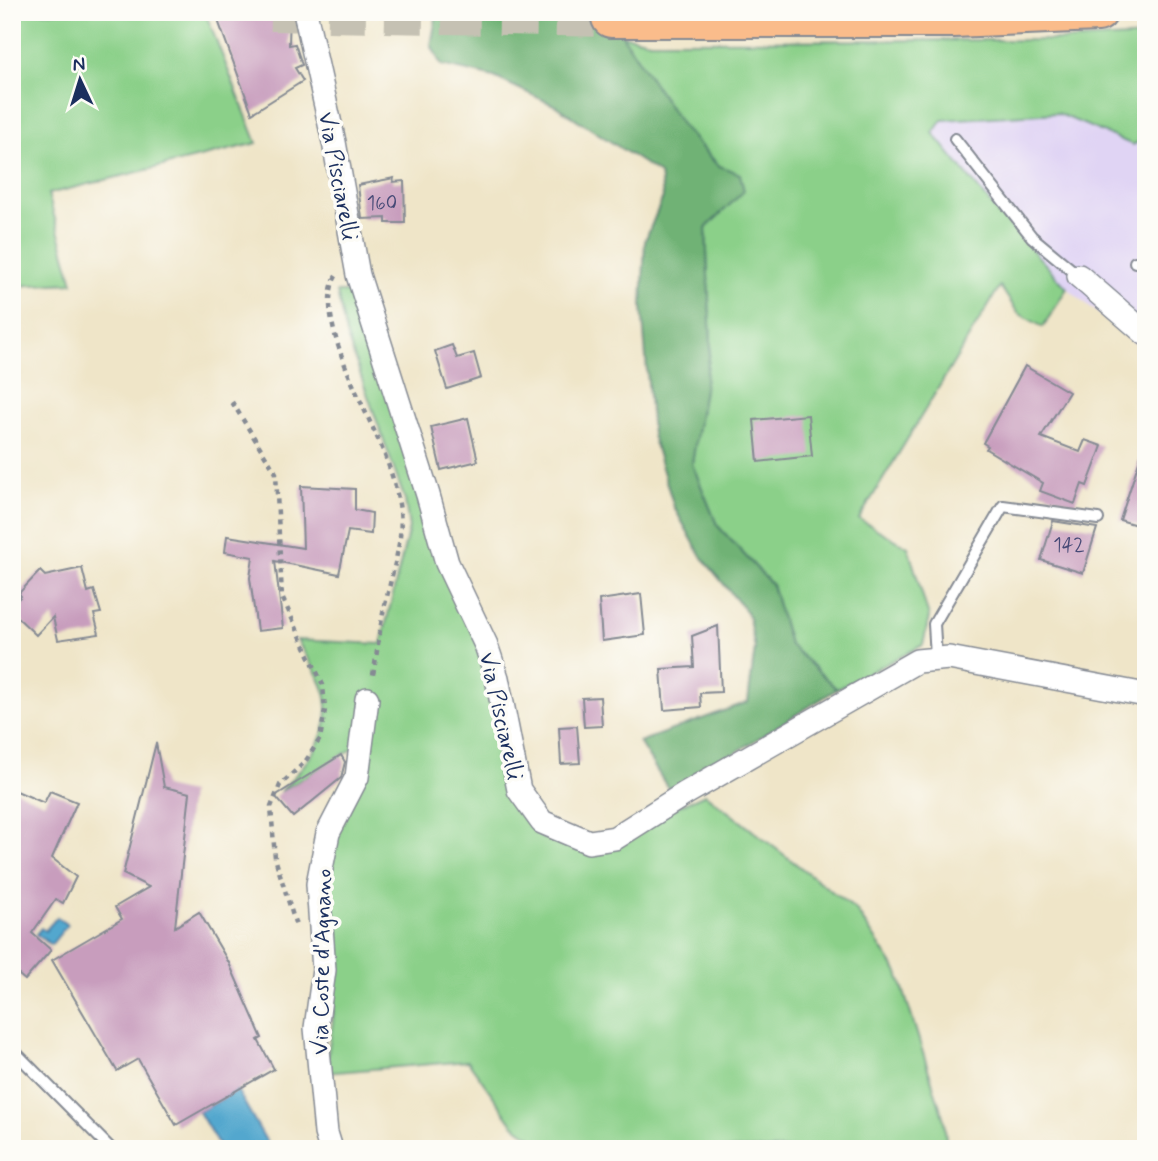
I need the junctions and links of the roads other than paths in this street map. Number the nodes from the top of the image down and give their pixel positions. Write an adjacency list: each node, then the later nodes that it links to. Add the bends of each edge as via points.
1 (305, 12): 8 (street, Via Pisciarelli, via 358,275 447,563 493,667 519,790 542,821 589,842 615,838 918,660)
2 (1098, 12): 3 (highway, via 953,18)
3 (611, 18)
4 (956, 139): 5 (lane, via 1032,237)
5 (1079, 276): 6 (street)
6 (1146, 334)
7 (1098, 519): 8 (lane, via 1003,506 934,624)
8 (936, 657): 9 (street, Via Pisciarelli)
9 (1146, 695)
10 (367, 699): 13 (street, Via Coste d'Agnano, via 357,777 328,833 318,884 324,970 316,1028)
11 (12, 1049): 12 (lane)
12 (111, 1149)
13 (331, 1149)

